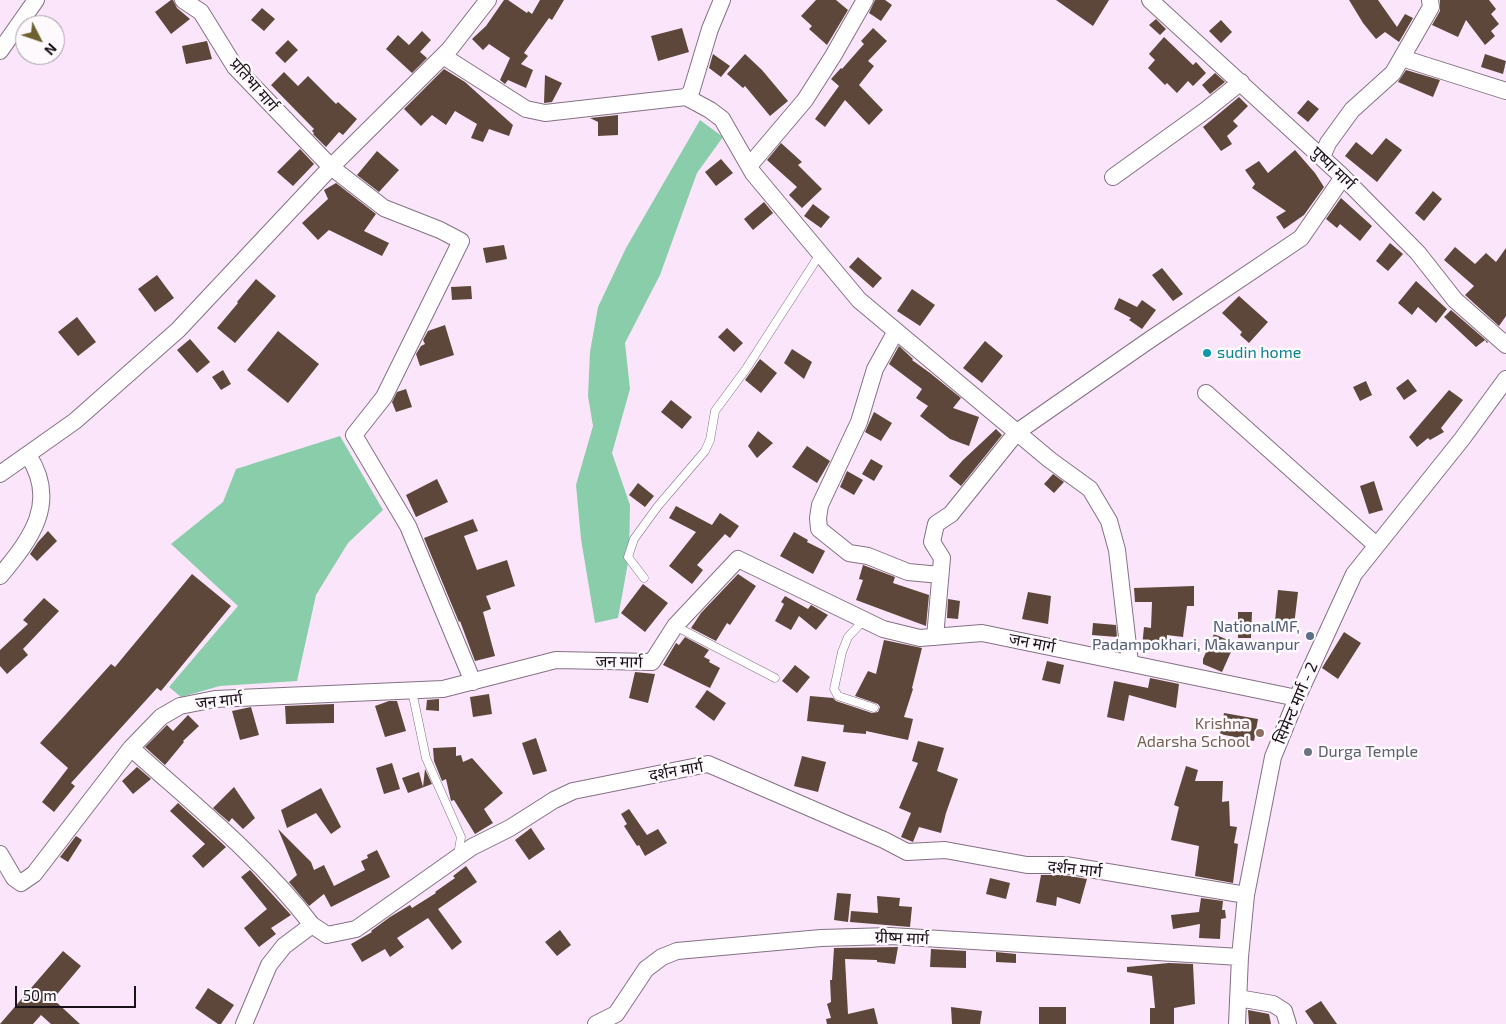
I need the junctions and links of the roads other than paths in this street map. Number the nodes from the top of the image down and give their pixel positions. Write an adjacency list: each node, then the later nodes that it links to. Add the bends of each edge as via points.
1 (36, 0): 8 (street)
2 (488, 0): 9 (street)
3 (722, 0): 13 (street, via 691,92)
4 (864, 0): 15 (street, via 804,100)
5 (1150, 0): 11 (street, पुष्पा मार्ग)
6 (1430, 0): 10 (street, via 1431,7)
7 (193, 4): 16 (street, प्रतिभा मार्ग, via 235,67)
8 (0, 51)
9 (443, 56): 13 (street, via 526,109 545,113); 16 (street)
10 (1402, 58): 12 (street); 14 (street, via 1393,73 1352,110)
11 (1241, 82): 14 (street, पुष्पा मार्ग); 17 (street)
12 (1506, 91)
13 (686, 97): 15 (street, via 722,119)
14 (1322, 157): 18 (street, पुष्पा मार्ग)
15 (749, 166): 19 (street)
16 (331, 167): 25 (street, via 178,330 75,421); 36 (street, प्रतिभा मार्ग, via 384,208 461,242 384,397 354,435 408,526)
17 (1113, 177)
18 (1343, 177): 21 (street, पुष्पा मार्ग, via 1418,253 1455,300); 24 (street, via 1301,238)
19 (820, 254): 20 (street, via 859,300); 30 (lane, via 715,411 705,450 634,538 628,557)
20 (896, 331): 24 (street); 28 (street, via 875,369 859,422 820,505 818,524 819,529 849,553 868,556 908,572)
21 (1506, 345)
22 (1506, 379): 27 (street, सिमेन्ट मार्ग - 2)
23 (1206, 393): 27 (street)
24 (1017, 432): 28 (street, via 951,514 936,524 932,542 942,558); 34 (street, via 1090,489 1109,521 1117,550)
25 (28, 455): 26 (street); 29 (street, via 37,469 41,486 40,513 24,545)
26 (0, 474)
27 (1376, 545): 38 (street, सिमेन्ट मार्ग - 2, via 1354,574)
28 (940, 575): 33 (street)
29 (0, 576)
30 (644, 578)
31 (864, 620): 32 (street, जन मार्ग, via 738,559); 33 (street, जन मार्ग, via 920,638); 39 (lane, via 848,637 834,689 838,696)
32 (675, 626): 35 (lane); 36 (street, जन मार्ग, via 652,662 556,660)
33 (935, 637): 34 (street, जन मार्ग, via 982,633)
34 (1130, 663): 38 (street, जन मार्ग)
35 (775, 678)
36 (473, 682): 37 (street, जन मार्ग, via 444,690)
37 (412, 691): 40 (street, जन मार्ग, via 215,699 180,706 161,717); 42 (lane, via 426,758 461,837)
38 (1297, 698): 43 (street, सिमेन्ट मार्ग - 2, via 1273,758)
39 (874, 708)
40 (130, 748): 41 (street, जन मार्ग, via 34,874 21,883 14,878); 44 (street, via 245,850 290,896)
41 (0, 854)
42 (458, 856): 43 (street, दर्शन मार्ग, via 573,791 708,764 907,852 945,850 1027,865 1065,865); 44 (street, दर्शन मार्ग, via 356,929 327,935)
43 (1246, 895): 45 (street, सिमेन्ट मार्ग - 2)
44 (312, 925): 47 (street, via 284,946 269,965)
45 (1240, 957): 46 (street, सिमेन्ट मार्ग - 2); 48 (street, ग्रीष्म मार्ग, via 890,936 821,938 676,952 662,957 646,969 616,1014)
46 (1238, 998): 49 (street, सिमेन्ट मार्ग - 2); 50 (street, via 1273,1004 1284,1011)
47 (244, 1024)
48 (596, 1024)
49 (1237, 1024)
50 (1288, 1024)

